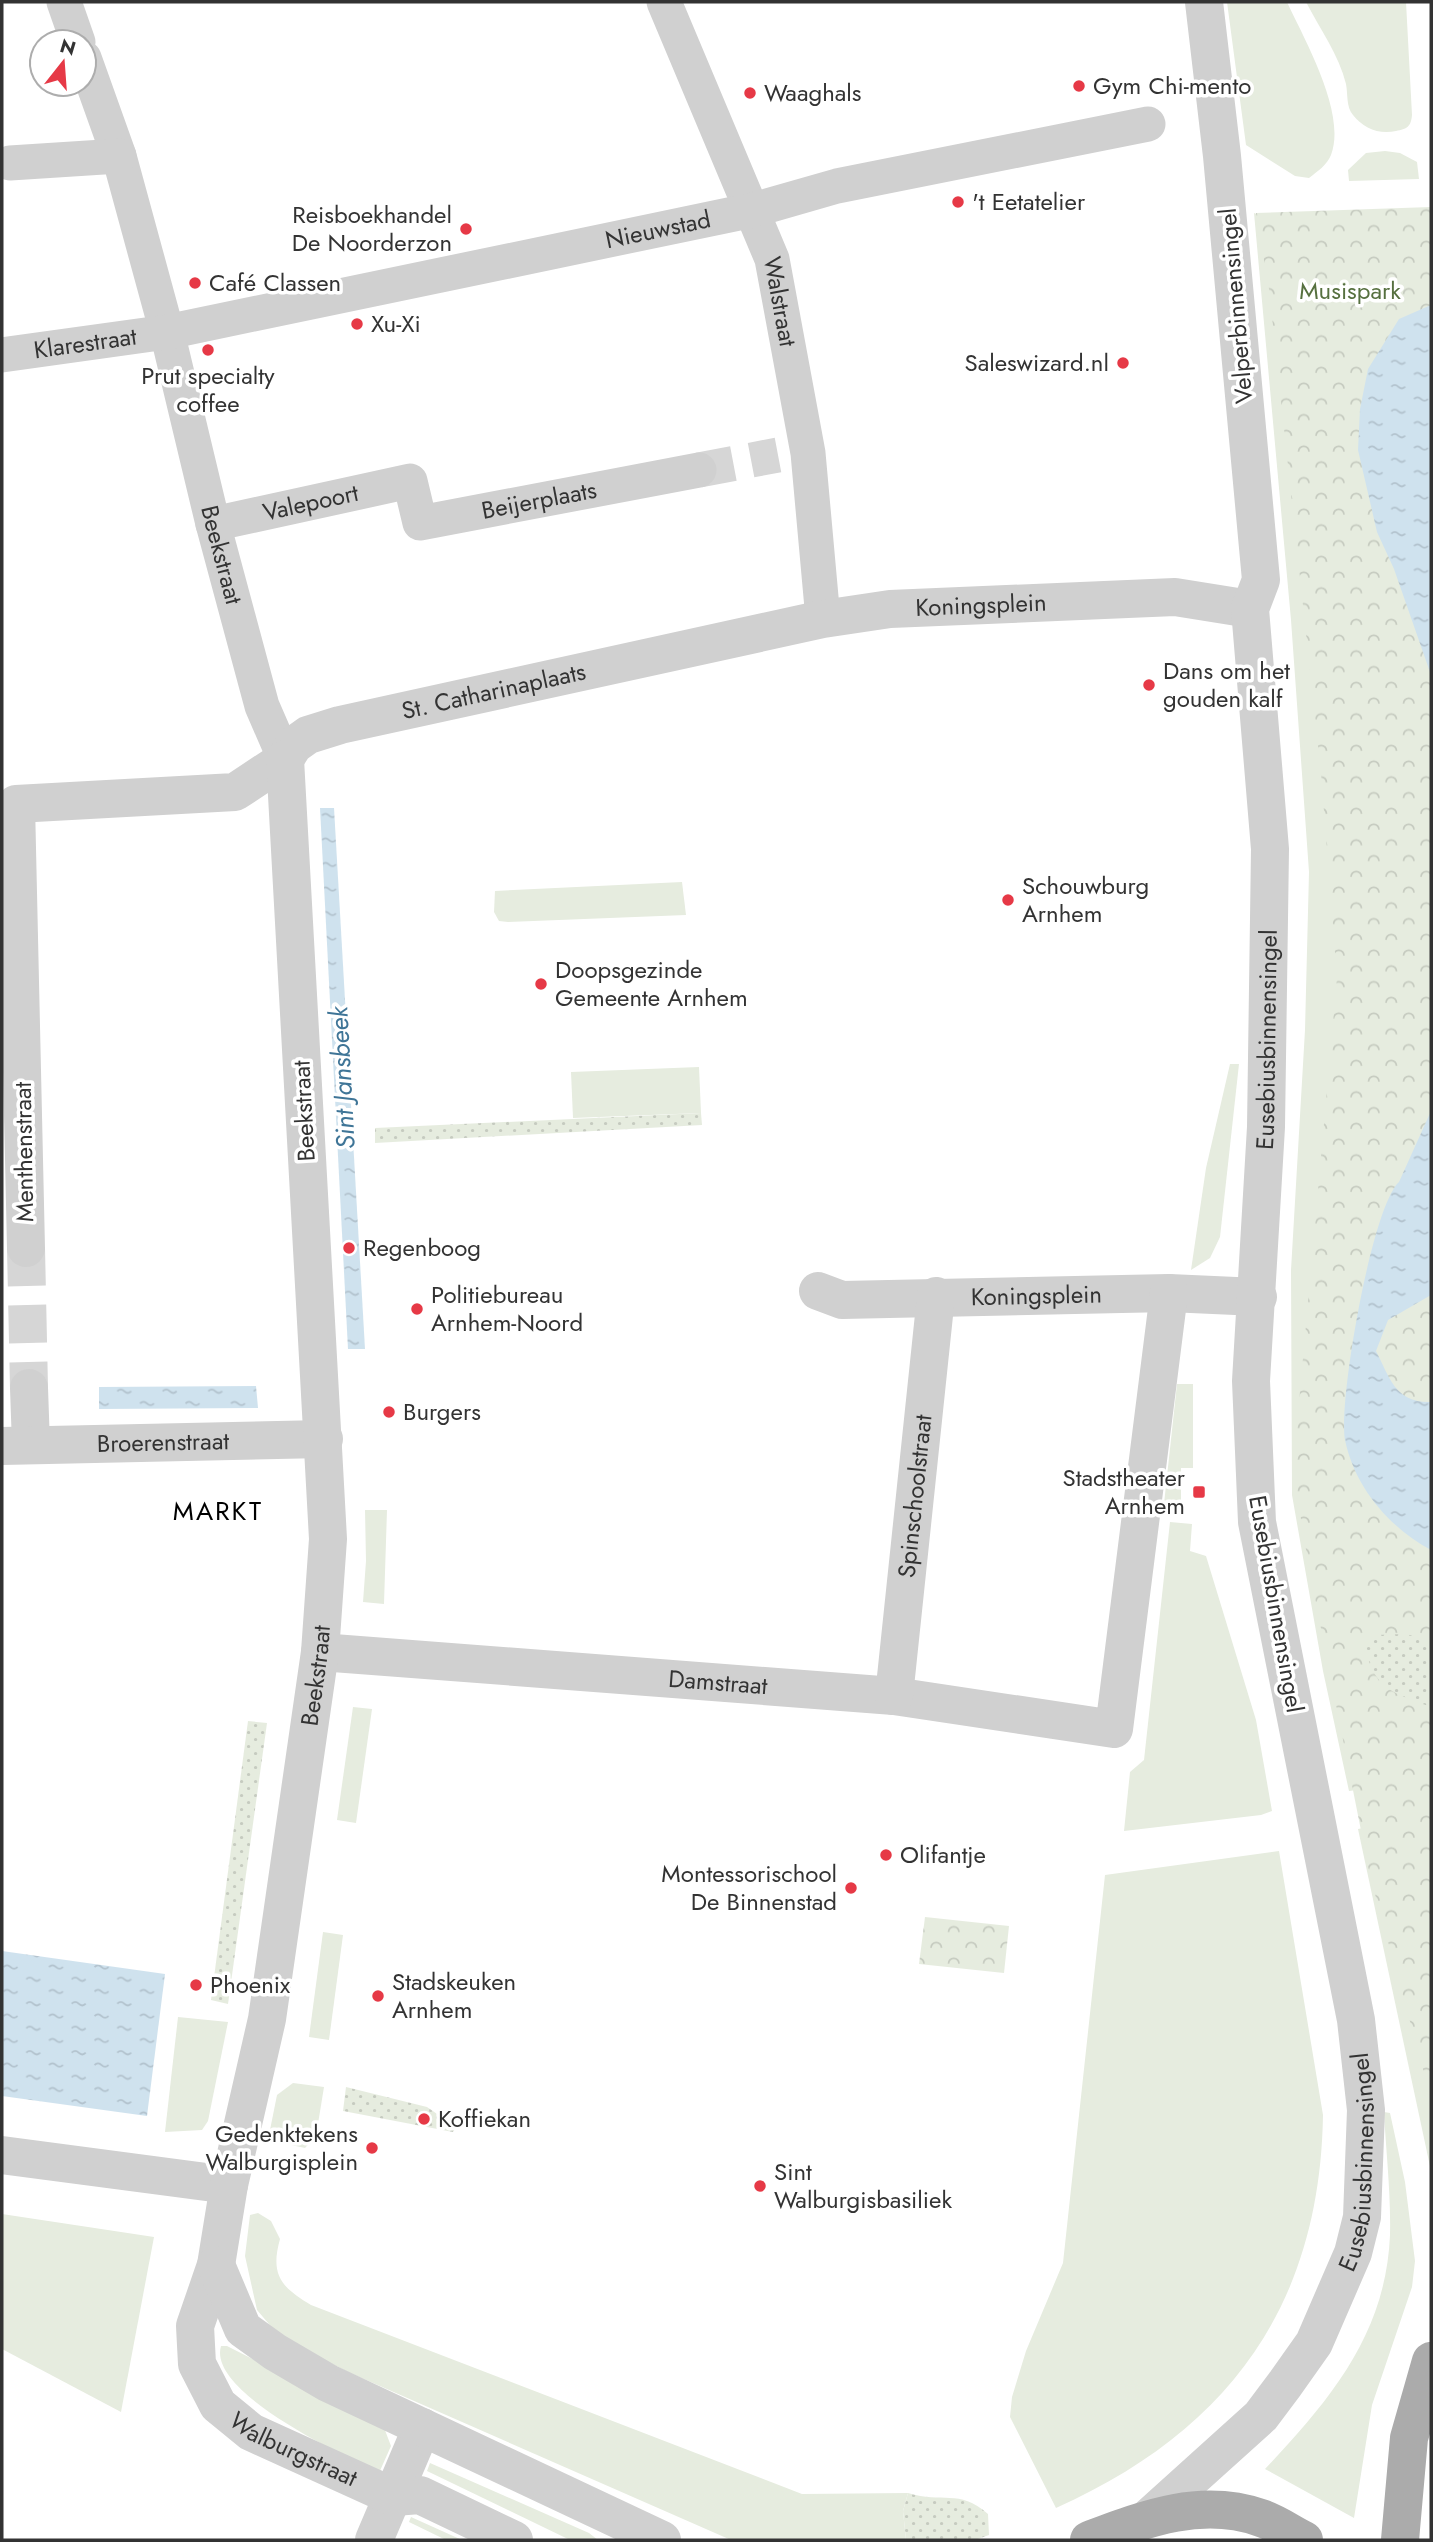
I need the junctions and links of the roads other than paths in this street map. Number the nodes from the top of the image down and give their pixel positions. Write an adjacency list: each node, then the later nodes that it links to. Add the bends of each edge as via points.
1 (64, 2): 4 (street)
2 (664, 2): 9 (street, Walstraat)
3 (1204, 2): 15 (street, Velperbinnensingel, via 1261,580)
4 (74, 28)
5 (98, 97): 7 (street, Beekstraat)
6 (1148, 124): 9 (street, Nieuwstad, via 837,186)
7 (119, 156): 8 (street); 10 (street, Beekstraat)
8 (10, 163)
9 (753, 210): 10 (street, Nieuwstad); 16 (street, Walstraat, via 772,259 793,454)
10 (167, 331): 11 (street, Klarestraat); 14 (street, Beekstraat)
11 (2, 355)
12 (699, 470): 13 (street, Beijerplaats, via 420,523)
13 (410, 481): 14 (street, Valepoort)
14 (213, 524): 18 (street, Beekstraat, via 262,706)
15 (1250, 609): 16 (street, Koningsplein, via 1175,597 890,609); 24 (street, Eusebiusbinnensingel, via 1270,849)
16 (823, 619): 17 (street, Koningsplein)
17 (713, 642): 18 (street, St. Catharinaplaats, via 340,725 308,735)
18 (285, 759): 19 (street, St. Catharinaplaats, via 235,792); 26 (street, Beekstraat)
19 (9, 804): 20 (street, Menthenstraat)
20 (26, 1248)
21 (818, 1291): 23 (street, Koningsplein, via 842,1300)
22 (1169, 1293): 23 (street, Koningsplein); 24 (street, Koningsplein); 28 (street, Damstraat, via 1114,1729)
23 (936, 1296): 28 (street, Spinschoolstraat)
24 (1258, 1297): 35 (street, Eusebiusbinnensingel, via 1251,1381 1256,1522 1356,2020 1366,2110 1362,2217 1353,2253 1314,2343 1292,2374 1261,2416)
25 (23, 1423): 26 (street, Broerenstraat)
26 (324, 1439): 27 (street, Beekstraat, via 328,1539)
27 (320, 1652): 28 (street, Damstraat); 30 (street, Beekstraat, via 267,2019)
28 (894, 1696)
29 (2, 2155): 30 (street)
30 (229, 2185): 31 (street, Walburgstraat)
31 (216, 2265): 33 (street, via 243,2329 328,2383); 34 (street, Walburgstraat, via 195,2326 197,2364 218,2405 251,2432)
32 (1431, 2361): 42 (main road, via 1409,2438)
33 (422, 2427): 34 (street); 36 (street)
34 (394, 2497): 37 (street); 38 (street, Walburgstraat, via 421,2495)
35 (1148, 2518): 40 (main road); 41 (main road, via 1185,2510 1219,2510 1261,2518)
36 (612, 2528): 39 (street)
37 (374, 2540)
38 (514, 2540)
39 (662, 2540)
40 (1089, 2540)
41 (1304, 2540)
42 (1400, 2540)

